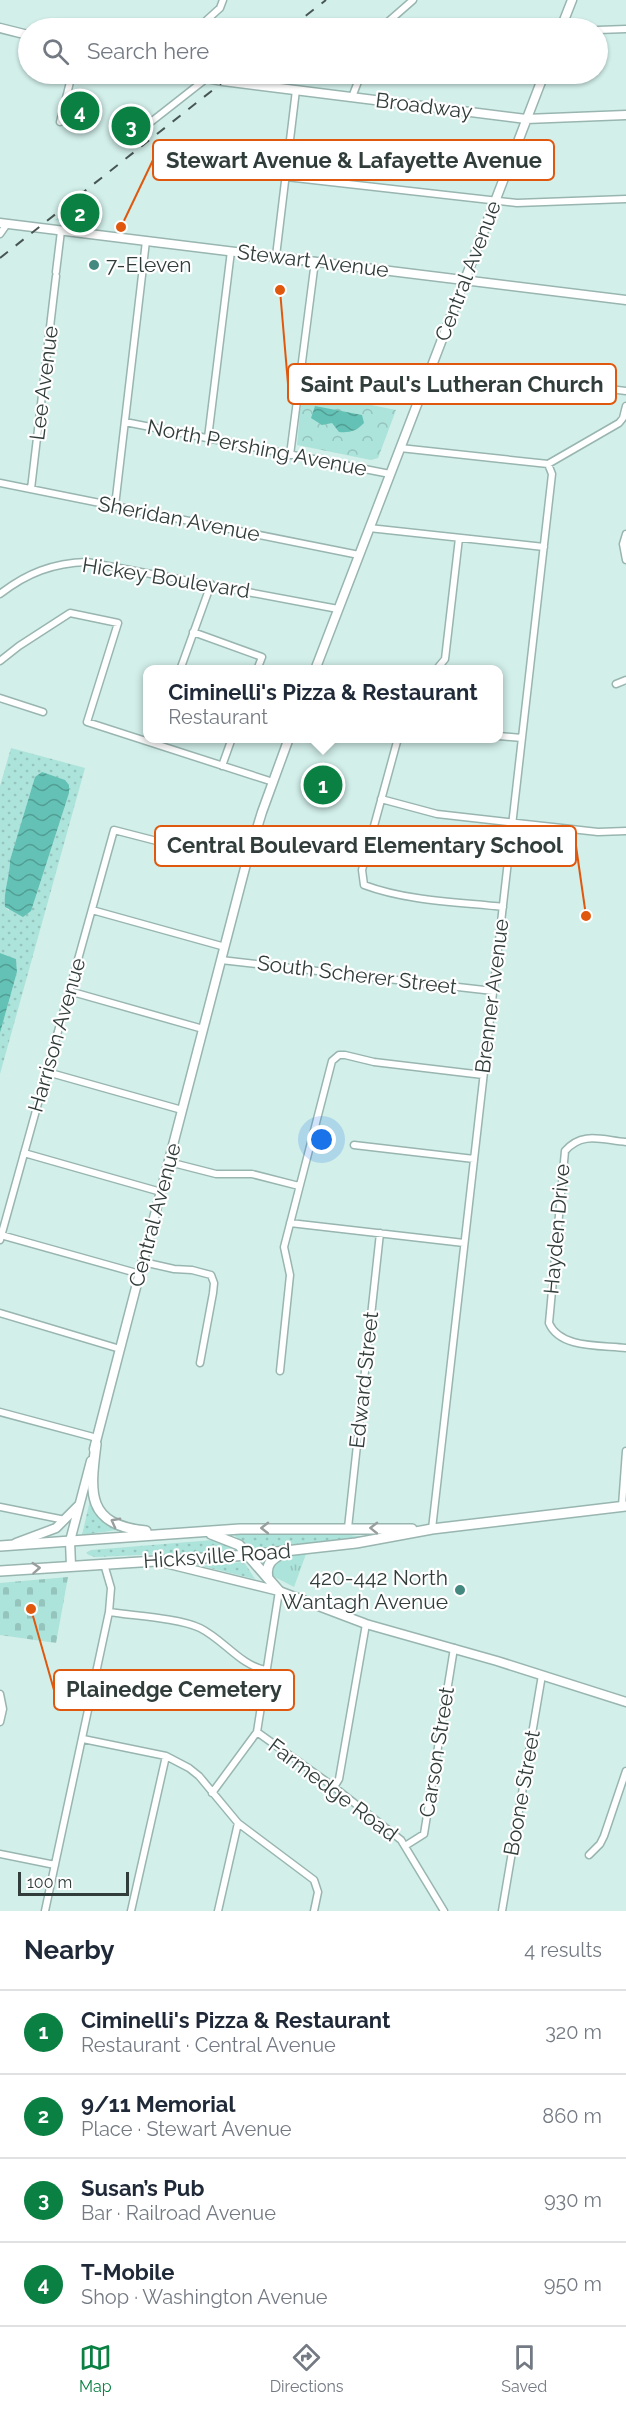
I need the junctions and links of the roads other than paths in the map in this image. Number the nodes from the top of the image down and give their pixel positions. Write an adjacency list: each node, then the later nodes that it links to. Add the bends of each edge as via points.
1 (223, 0): 4 (street)
2 (413, 0): 5 (street)
3 (572, 0): 6 (main road)
4 (209, 18)
5 (392, 18)
6 (567, 18)
7 (0, 28): 10 (main road)
8 (626, 29): 9 (street)
9 (608, 30)
10 (18, 32)
11 (70, 84): 20 (street)
12 (199, 84): 21 (street)
13 (252, 84): 16 (main road, Broadway)
14 (358, 84): 17 (street)
15 (540, 84): 19 (main road, Central Avenue)
16 (296, 90): 17 (main road, Broadway); 22 (street)
17 (352, 97): 19 (main road, Broadway)
18 (626, 115): 19 (main road, Broadway)
19 (526, 119): 24 (main road, Central Avenue)
20 (60, 122)
21 (133, 136)
22 (286, 177): 24 (street); 30 (street)
23 (626, 199): 24 (street, via 517,203)
24 (495, 200): 32 (main road, Central Avenue)
25 (3, 224): 26 (main road, Stewart Avenue); 27 (street)
26 (61, 231): 28 (main road, Stewart Avenue); 44 (street, Lee Avenue)
27 (0, 234)
28 (146, 241): 29 (main road, Stewart Avenue); 37 (street)
29 (231, 251): 30 (main road, Stewart Avenue); 38 (street)
30 (276, 256): 31 (main road, Stewart Avenue)
31 (315, 261): 32 (main road, Stewart Avenue); 40 (street)
32 (464, 279): 33 (main road, Stewart Avenue); 34 (main road, Central Avenue)
33 (626, 300)
34 (431, 367): 35 (street); 39 (main road, Central Avenue)
35 (626, 391)
36 (626, 406): 41 (street, via 619,423)
37 (125, 422): 38 (street, North Pershing Avenue); 45 (street)
38 (208, 438): 40 (street, North Pershing Avenue)
39 (400, 448): 41 (street); 42 (main road, Central Avenue)
40 (290, 455): 42 (street, North Pershing Avenue)
41 (548, 464): 49 (street, Brenner Avenue, via 552,474)
42 (390, 474): 46 (main road, Central Avenue)
43 (0, 483): 44 (street, Sheridan Avenue)
44 (31, 489): 45 (street, Sheridan Avenue)
45 (115, 506): 50 (street, Sheridan Avenue)
46 (369, 528): 48 (street); 50 (main road, Central Avenue)
47 (626, 534): 51 (street)
48 (459, 538): 49 (street); 60 (street, via 445,658)
49 (543, 547): 67 (street, Brenner Avenue)
50 (358, 555): 54 (main road, Central Avenue)
51 (626, 560)
52 (211, 584): 53 (street, Hickey Boulevard, via 97,563 64,563 38,570); 54 (street, Hickey Boulevard); 55 (street)
53 (0, 594)
54 (338, 609): 59 (main road, Central Avenue)
55 (193, 632): 57 (street); 58 (street, via 262,657)
56 (0, 661): 66 (street, via 70,613 118,623 87,722)
57 (181, 665)
58 (259, 665)
59 (317, 665)
60 (439, 665)
61 (626, 680): 62 (street)
62 (616, 684)
63 (0, 698): 64 (street)
64 (43, 712)
65 (503, 736): 67 (street)
66 (143, 738)
67 (522, 738): 75 (street, Brenner Avenue)
68 (160, 743): 72 (street)
69 (230, 743): 72 (street)
70 (287, 743): 73 (main road)
71 (397, 743): 74 (street)
72 (222, 765): 73 (street)
73 (273, 782): 77 (main road, Central Avenue)
74 (381, 800): 75 (street, via 437,814); 78 (street, via 362,870 364,885 381,891)
75 (512, 823): 76 (street); 78 (street, Brenner Avenue)
76 (626, 831)
77 (246, 864): 79 (street, Harrison Avenue, via 114,830); 80 (main road, Central Avenue)
78 (503, 907): 83 (street, Brenner Avenue)
79 (92, 910): 80 (street); 82 (street, Harrison Avenue)
80 (225, 947): 81 (main road, Central Avenue)
81 (221, 960): 83 (street, South Scherer Street); 84 (main road, Central Avenue)
82 (69, 991): 84 (street); 85 (street, Harrison Avenue)
83 (493, 991): 86 (street, Brenner Avenue)
84 (204, 1029): 87 (main road, Central Avenue)
85 (46, 1072): 87 (street); 90 (street, Harrison Avenue)
86 (483, 1075): 91 (street, Brenner Avenue); 93 (street, via 339,1055 332,1061)
87 (182, 1110): 92 (main road, Central Avenue)
88 (626, 1142): 103 (street, Hayden Drive, via 582,1138 565,1151 549,1323 552,1331 566,1340)
89 (354, 1145): 91 (street)
90 (24, 1153): 94 (street); 97 (street, Harrison Avenue)
91 (474, 1159): 98 (street, Brenner Avenue)
92 (169, 1162): 93 (street, via 216,1174 252,1174); 94 (main road, Central Avenue)
93 (299, 1186): 95 (street)
94 (161, 1192): 99 (main road, Central Avenue)
95 (290, 1223): 96 (street); 105 (street, via 284,1247 290,1283)
96 (381, 1233): 98 (street); 113 (street, Edward Street)
97 (1, 1238): 100 (street)
98 (464, 1243): 114 (street, Brenner Avenue)
99 (143, 1262): 100 (main road, Central Avenue); 104 (street, via 211,1275 213,1293)
100 (140, 1274): 102 (main road, Central Avenue)
101 (0, 1313): 102 (street)
102 (120, 1348): 107 (main road, Central Avenue)
103 (626, 1348)
104 (200, 1363)
105 (280, 1371)
106 (0, 1412): 107 (street)
107 (96, 1441): 109 (main road, Central Avenue); 116 (main road, one-way to 107, via 136,1530 102,1514 92,1495)
108 (626, 1451): 110 (street)
109 (80, 1504): 112 (main road); 117 (main road, Central Avenue)
110 (624, 1506): 114 (main road, Hicksville Road)
111 (0, 1507): 112 (street)
112 (66, 1521): 118 (main road, via 52,1531)
113 (348, 1528): 114 (main road, Hicksville Road, one-way to 113); 115 (main road, Hicksville Road, one-way to 115)
114 (432, 1529): 119 (main road, Hicksville Road)
115 (201, 1532): 116 (main road, Hicksville Road); 120 (main road, via 231,1540)
116 (172, 1533): 117 (main road, Hicksville Road)
117 (70, 1541): 118 (main road, Hicksville Road); 123 (main road, Central Avenue)
118 (4, 1546)
119 (285, 1551): 120 (main road, Hicksville Road); 125 (main road, via 270,1562)
120 (249, 1556): 121 (main road, Hicksville Road); 125 (main road)
121 (158, 1562): 122 (main road, Hicksville Road); 126 (main road)
122 (104, 1564): 123 (main road, Hicksville Road); 127 (street, via 111,1588)
123 (71, 1566): 124 (main road, Hicksville Road, one-way to 123)
124 (0, 1571)
125 (268, 1578): 126 (main road)
126 (279, 1591): 128 (main road); 130 (street, Farmedge Road)
127 (109, 1612): 130 (street, via 199,1628 219,1639 252,1668); 136 (street)
128 (366, 1624): 129 (main road); 139 (street, via 339,1779)
129 (454, 1648): 131 (main road); 142 (street, Carson Street, via 424,1834)
130 (265, 1670): 135 (street, Farmedge Road)
131 (543, 1675): 133 (main road); 151 (street, Boone Street)
132 (0, 1694): 134 (street)
133 (626, 1702)
134 (0, 1722)
135 (257, 1732): 139 (street, Farmedge Road); 140 (street)
136 (83, 1739): 137 (street); 145 (street)
137 (166, 1756): 140 (street, via 189,1768); 147 (street)
138 (626, 1771): 144 (street, via 604,1836)
139 (334, 1787): 142 (street, Farmedge Road)
140 (212, 1793): 141 (street)
141 (238, 1823): 148 (street); 149 (street, via 309,1875 318,1889)
142 (405, 1846): 150 (street, Farmedge Road)
143 (0, 1854): 145 (street)
144 (589, 1855)
145 (55, 1865): 146 (street)
146 (45, 1911)
147 (131, 1911)
148 (218, 1911)
149 (314, 1911)
150 (444, 1911)
151 (502, 1911)

